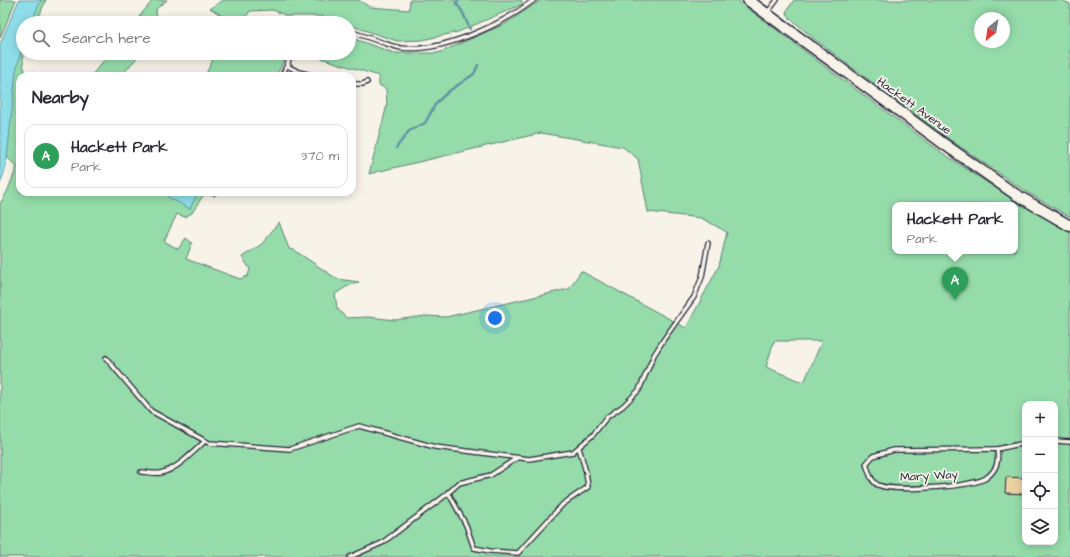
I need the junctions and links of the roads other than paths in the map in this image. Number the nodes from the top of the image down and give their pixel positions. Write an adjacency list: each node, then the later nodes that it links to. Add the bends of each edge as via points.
1 (534, 0): 5 (lane, via 521,10 473,34 421,49 400,48)
2 (748, 0): 4 (main road, Hackett Avenue)
3 (777, 0): 4 (lane)
4 (767, 14): 12 (main road, Hackett Avenue, via 1015,194)
5 (356, 33)
6 (289, 60): 7 (lane)
7 (288, 64): 8 (lane); 9 (lane, via 289,68)
8 (284, 72)
9 (299, 72)
10 (367, 82): 11 (lane)
11 (356, 84)
12 (1070, 226)
13 (708, 243): 19 (lane, via 702,277 694,298 664,338 639,390 607,417)
14 (106, 358): 15 (lane, via 151,411)
15 (205, 441): 21 (lane, via 290,449 359,426 435,447); 22 (lane, via 184,461 169,470 160,473)
16 (1058, 441): 17 (lane)
17 (1070, 442)
18 (1022, 443): 20 (lane, Mary Way)
19 (579, 448): 21 (lane, via 573,452 529,460); 23 (lane, via 588,487 563,504 518,553 474,548 466,525)
20 (997, 449): 20 (lane, Mary Way, via 894,450 873,456 866,464 871,478 884,487 898,489 974,483 986,478 996,469 999,458)
21 (518, 458): 23 (lane, via 491,475 459,483)
22 (141, 472)
23 (448, 492): 24 (lane, via 382,543)
24 (350, 557)

